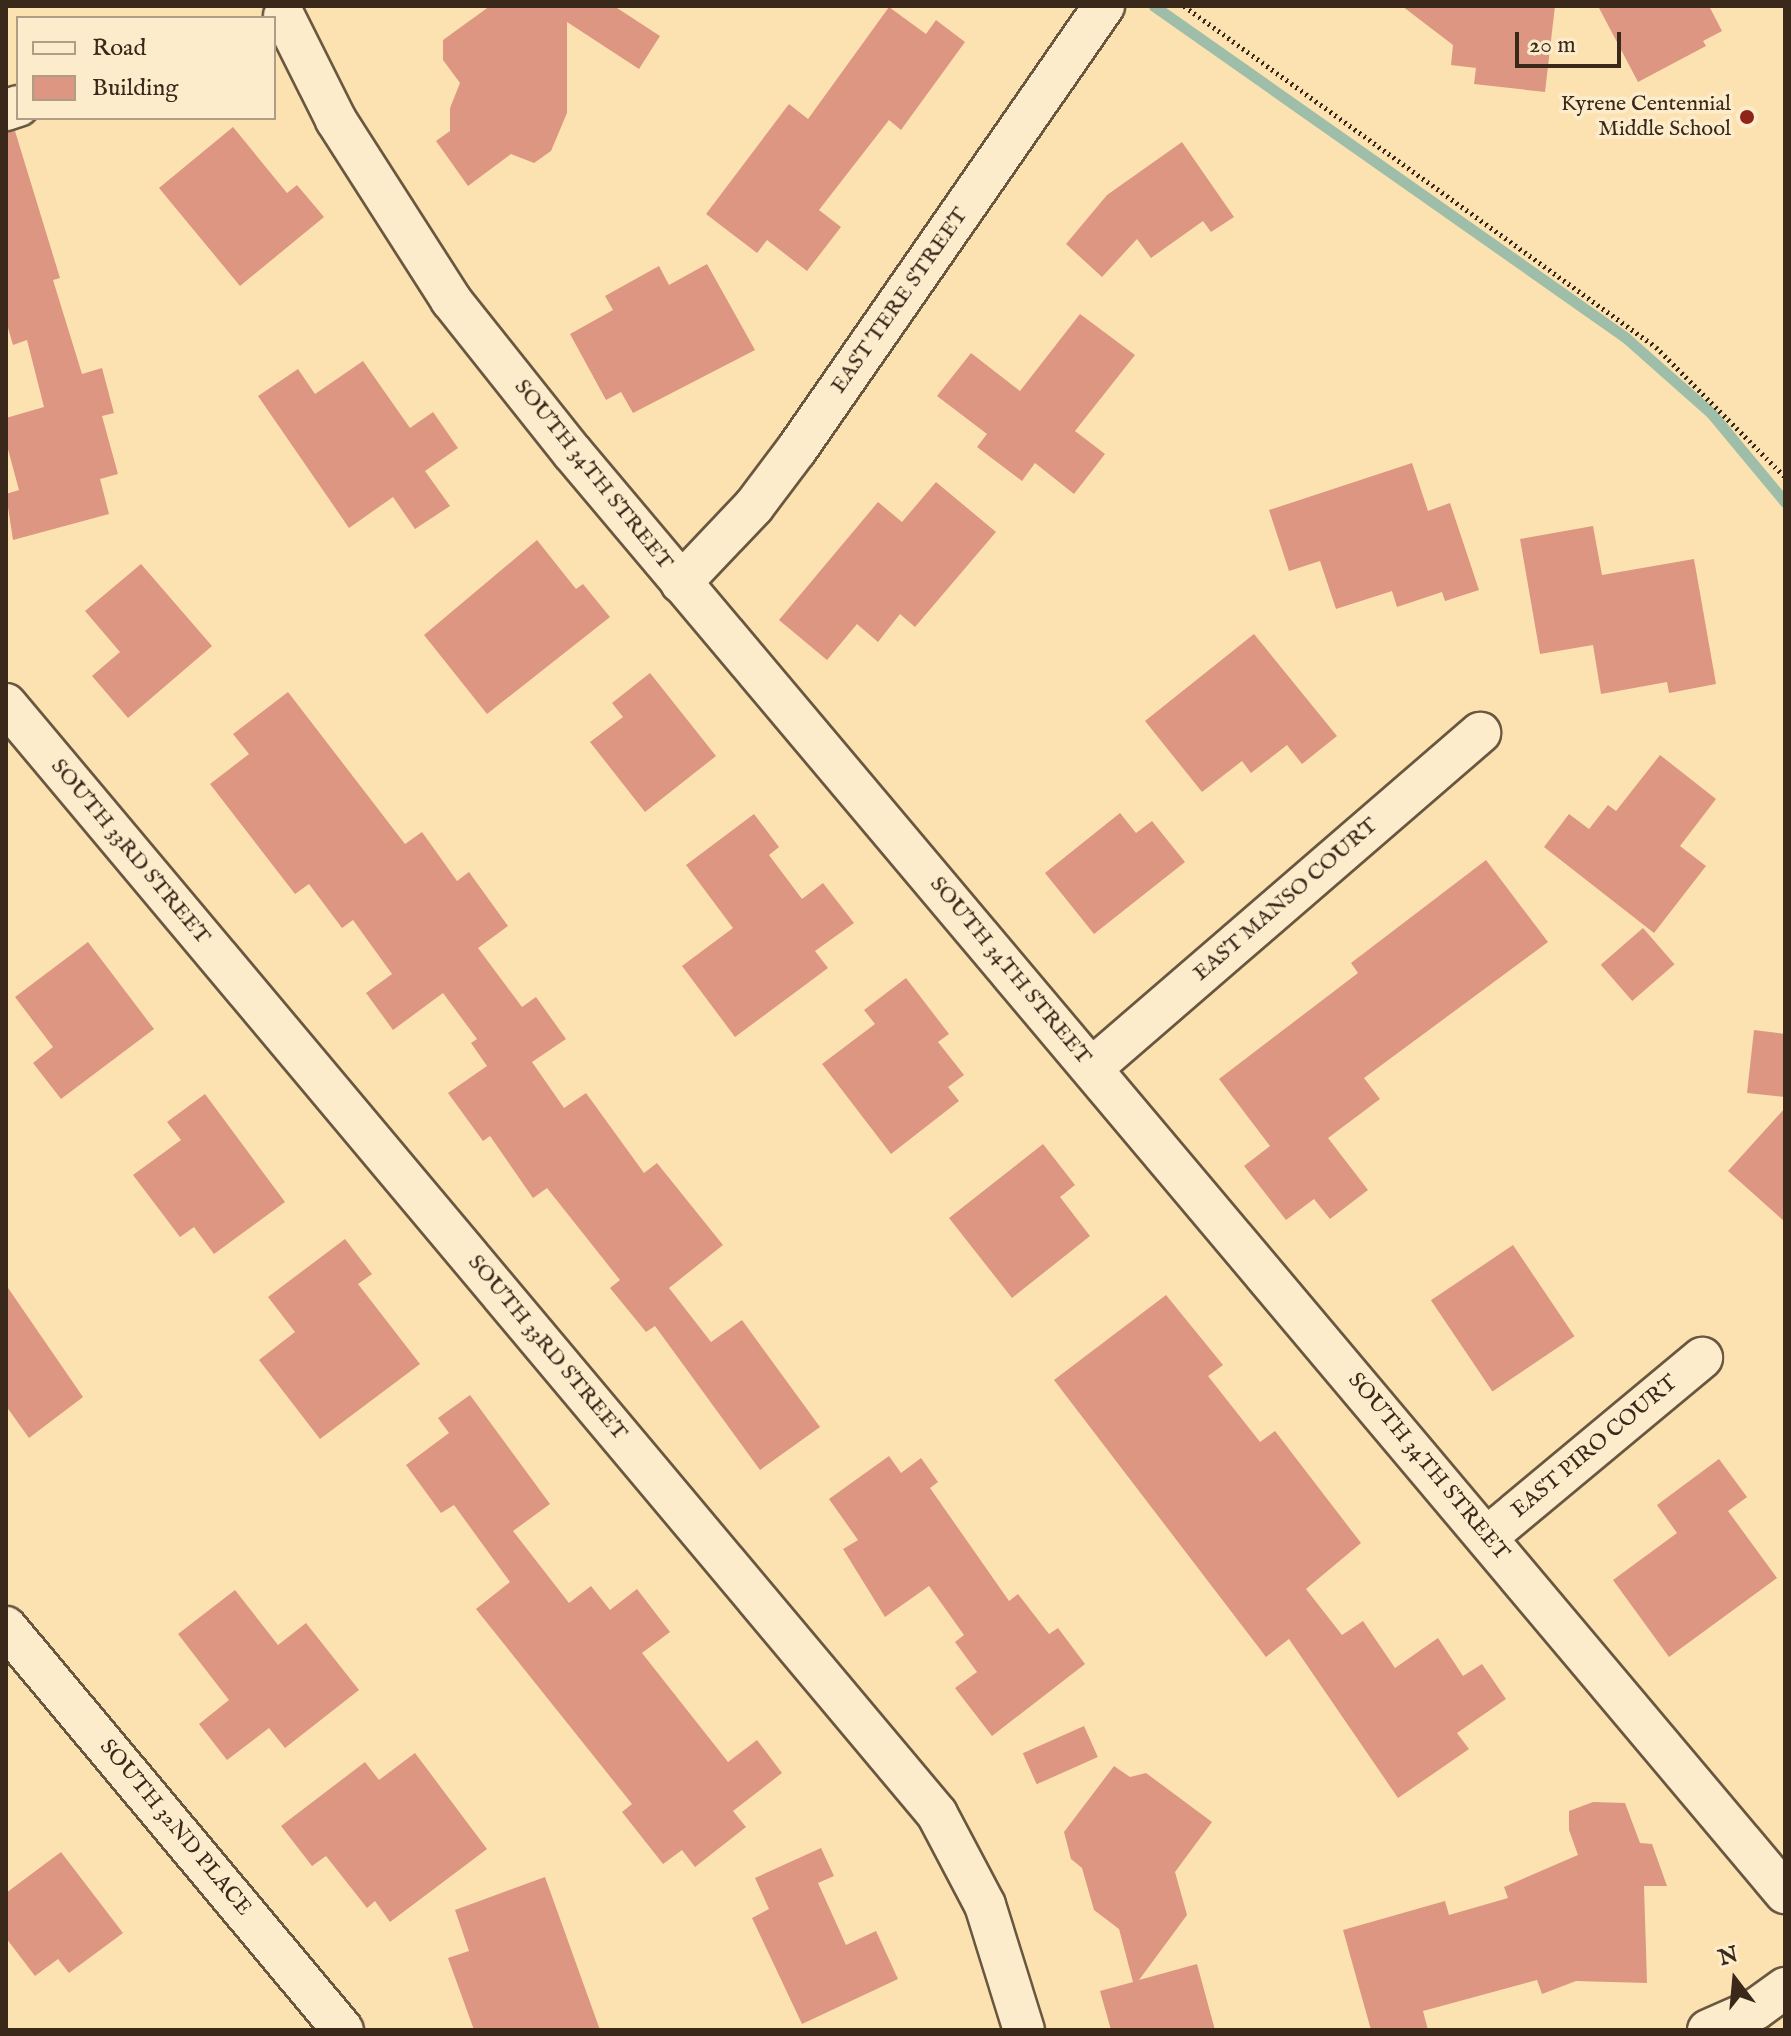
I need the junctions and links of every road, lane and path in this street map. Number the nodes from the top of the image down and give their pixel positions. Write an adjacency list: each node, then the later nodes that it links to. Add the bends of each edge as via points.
1 (1104, 6): 5 (street, EAST TERE STREET, via 797,449 754,506)
2 (1184, 6): 4 (path, via 1656,347)
3 (286, 14): 5 (street, SOUTH 34TH STREET, via 336,120 451,300)
4 (1785, 477)
5 (681, 583): 8 (street, SOUTH 34TH STREET)
6 (6, 704): 15 (street, SOUTH 33RD STREET, via 937,1814 985,1905)
7 (1480, 733): 8 (street, EAST MANSO COURT)
8 (1092, 1068): 10 (street, SOUTH 34TH STREET)
9 (1702, 1358): 10 (street, EAST PIRO COURT)
10 (1487, 1537): 12 (street, SOUTH 34TH STREET)
11 (6, 1627): 14 (street, SOUTH 32ND PLACE)
12 (1785, 1893)
13 (1785, 1988): 16 (street, via 1756,2009)
14 (343, 2030)
15 (1024, 2030)
16 (1708, 2030)

